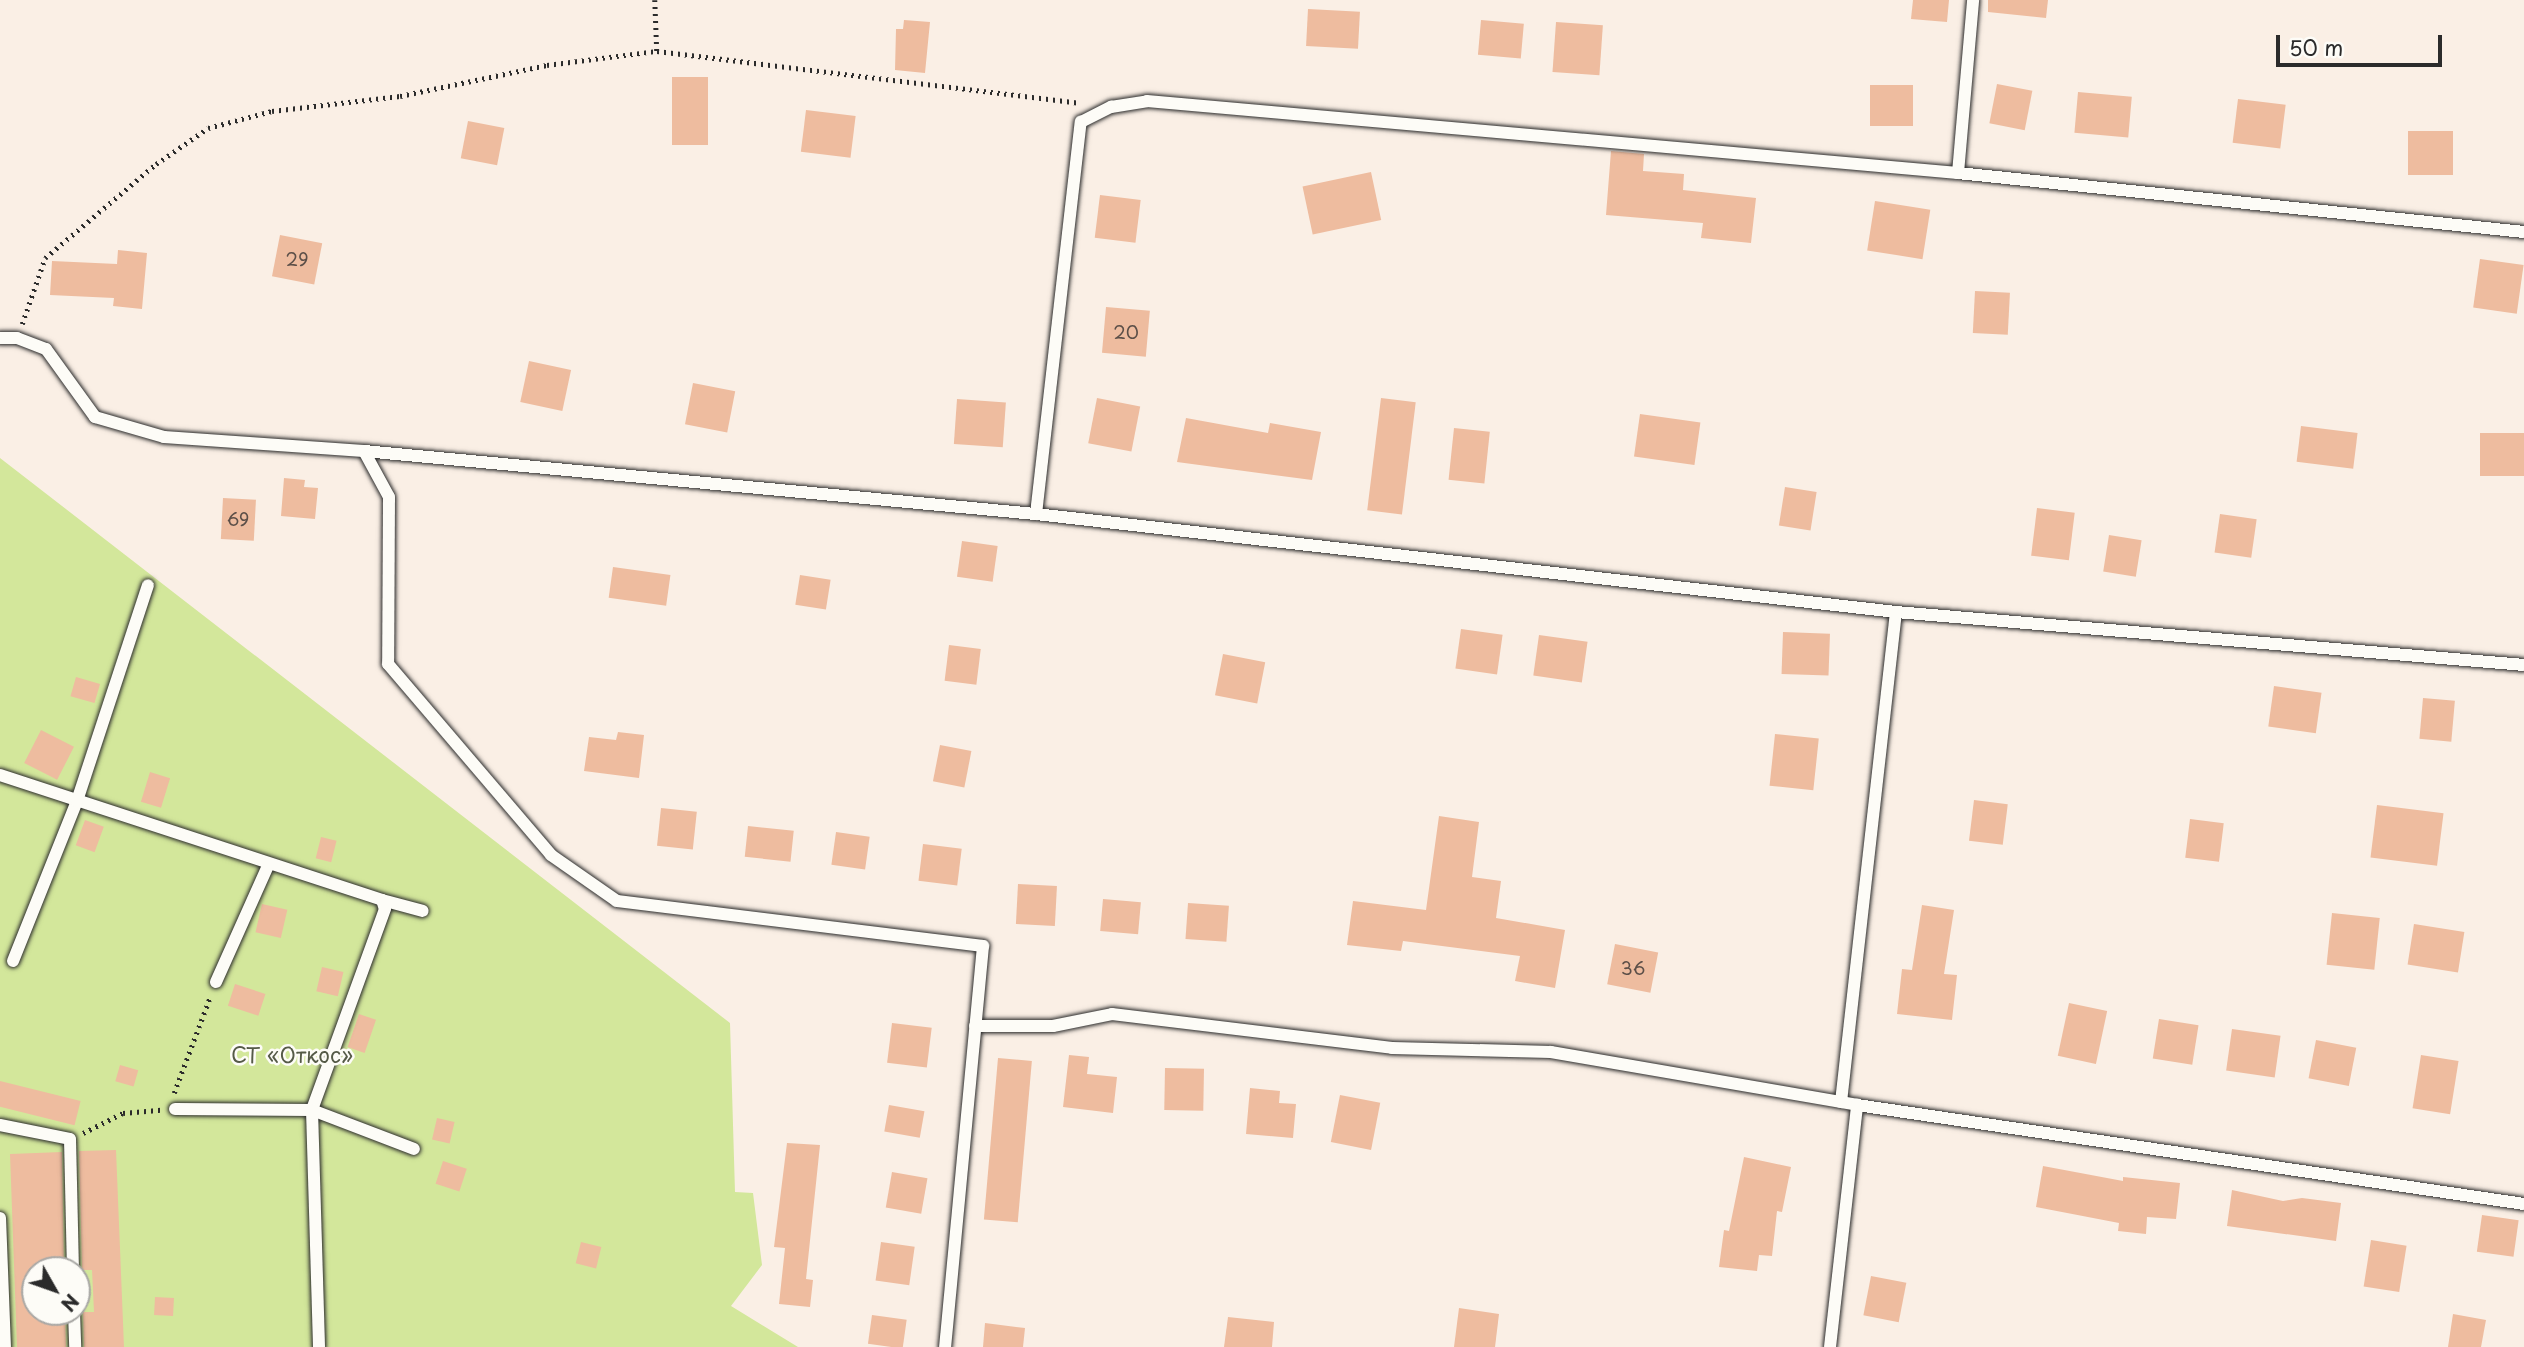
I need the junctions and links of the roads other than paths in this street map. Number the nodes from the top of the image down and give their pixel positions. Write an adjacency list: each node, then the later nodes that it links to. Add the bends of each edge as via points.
1 (1973, 0): 2 (lane)
2 (1958, 173): 3 (lane); 6 (lane, via 1147,101 1111,107 1081,122)
3 (2524, 232)
4 (0, 338): 5 (lane, via 17,338 46,349 95,417 164,437)
5 (365, 451): 6 (lane); 17 (lane, via 388,497 388,664 551,855 617,901 983,946)
6 (1036, 514): 8 (lane)
7 (148, 585): 11 (lane)
8 (1896, 612): 9 (lane); 18 (lane)
9 (2524, 665)
10 (0, 775): 11 (lane)
11 (77, 801): 12 (lane); 15 (lane)
12 (268, 866): 13 (lane); 16 (lane)
13 (382, 900): 14 (lane); 21 (lane, via 385,909)
14 (423, 911)
15 (13, 961)
16 (216, 982)
17 (975, 1026): 18 (lane, via 1053,1027 1112,1014 1392,1048 1551,1052); 31 (lane)
18 (1841, 1102): 19 (lane)
19 (1857, 1105): 24 (lane); 32 (lane)
20 (175, 1109): 21 (lane)
21 (312, 1110): 23 (lane); 30 (lane)
22 (0, 1125): 26 (lane, via 70,1139)
23 (414, 1149)
24 (2524, 1204)
25 (0, 1218): 28 (lane)
26 (73, 1256)
27 (74, 1326): 29 (lane)
28 (5, 1347)
29 (75, 1347)
30 (319, 1347)
31 (945, 1347)
32 (1830, 1347)

